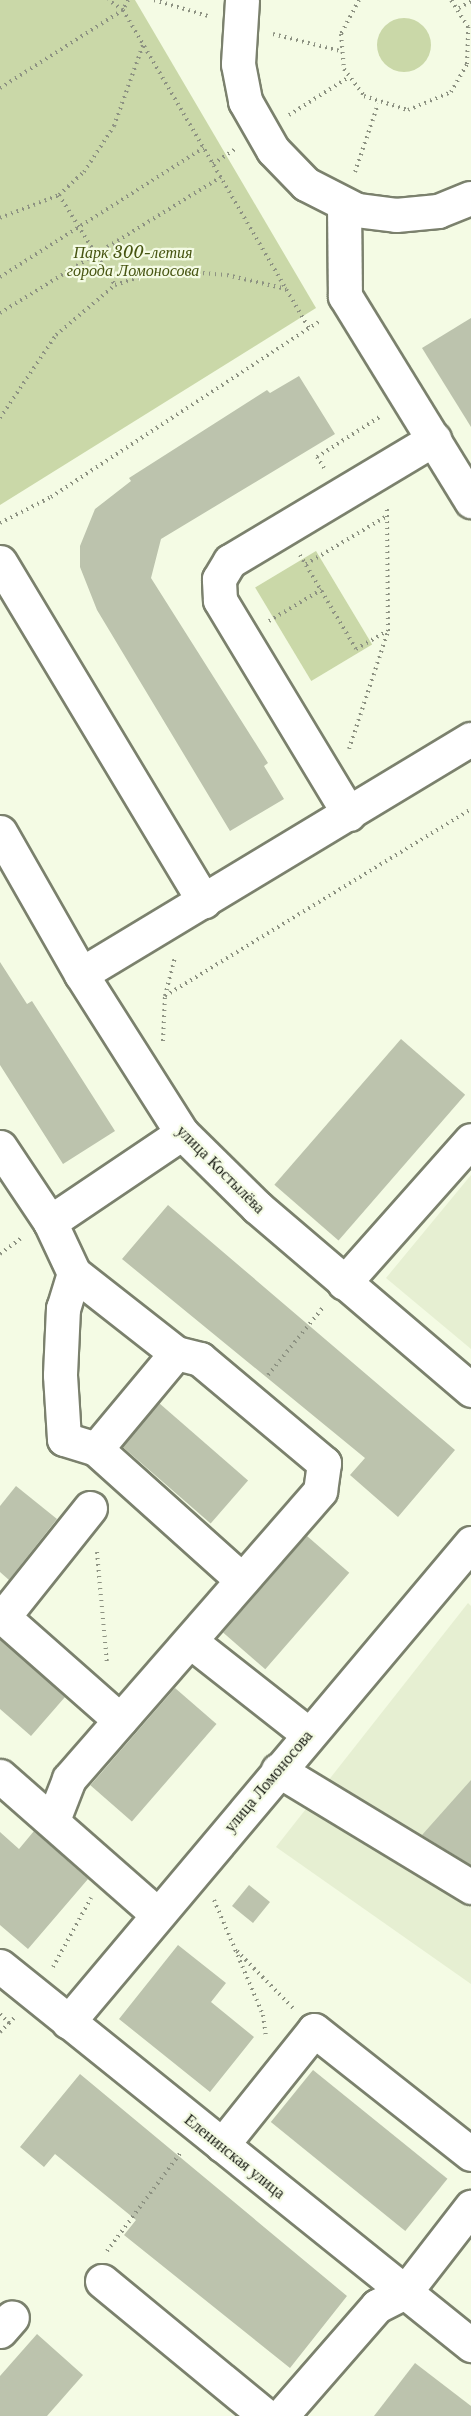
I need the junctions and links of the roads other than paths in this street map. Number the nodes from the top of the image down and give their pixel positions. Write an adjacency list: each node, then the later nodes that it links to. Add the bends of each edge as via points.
1 (240, 12): 3 (street, via 245,101 261,133 306,184)
2 (471, 198): 3 (street, via 415,214)
3 (344, 206): 4 (street, via 345,296)
4 (434, 439): 5 (street); 8 (street, via 230,561 219,579 220,600)
5 (471, 501)
6 (0, 562): 10 (street)
7 (471, 739): 8 (street)
8 (341, 801): 10 (street)
9 (0, 832): 11 (street, улица Костылёва)
10 (204, 901): 11 (street)
11 (81, 974): 12 (street, улица Костылёва)
12 (182, 1133): 15 (street); 17 (street, улица Костылёва)
13 (471, 1140): 17 (street)
14 (0, 1147): 15 (street)
15 (50, 1222): 16 (street)
16 (74, 1273): 18 (street); 20 (street, via 63,1308 60,1375 64,1439)
17 (335, 1295): 19 (street, улица Костылёва)
18 (176, 1353): 20 (street); 23 (street, via 200,1359 324,1463 320,1491)
19 (471, 1390)
20 (96, 1449): 23 (street)
21 (90, 1508): 25 (street, via 3,1617)
22 (471, 1543): 26 (street, улица Ломоносова)
23 (242, 1580): 24 (street)
24 (190, 1641): 25 (street); 26 (street)
25 (120, 1720): 29 (street, via 69,1779)
26 (308, 1734): 27 (street, улица Ломоносова)
27 (278, 1770): 30 (street); 31 (street, улица Ломоносова)
28 (0, 1776): 29 (street)
29 (53, 1820): 31 (street)
30 (471, 1887)
31 (157, 1914): 33 (street, улица Ломоносова)
32 (0, 1966): 33 (street, Еленинская улица)
33 (68, 2022): 34 (street, Еленинская улица)
34 (222, 2145): 35 (street, via 314,2030); 38 (street, Еленинская улица)
35 (471, 2154)
36 (471, 2207): 38 (street)
37 (102, 2281): 40 (street)
38 (405, 2292): 39 (street, Еленинская улица); 41 (street, via 377,2306)
39 (471, 2345)
40 (266, 2416)
41 (281, 2416)

